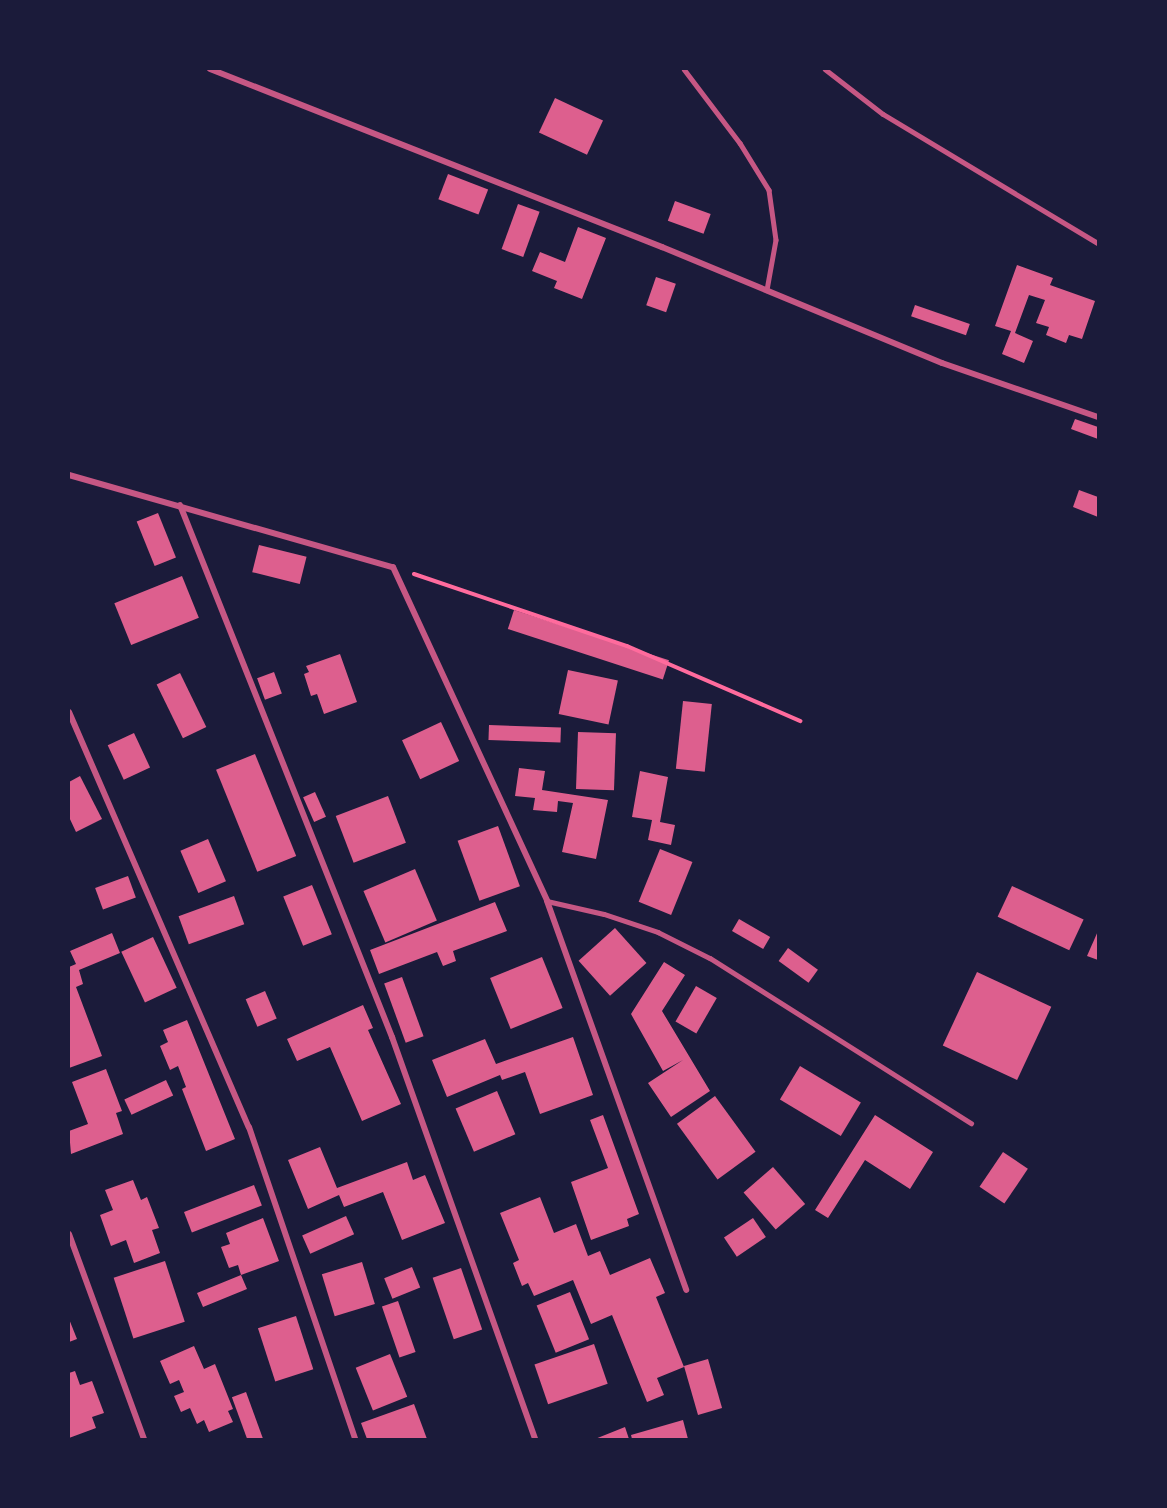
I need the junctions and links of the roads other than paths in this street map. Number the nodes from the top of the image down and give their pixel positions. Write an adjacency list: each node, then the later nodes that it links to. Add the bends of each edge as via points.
1 (212, 69): 5 (street)
2 (684, 69): 5 (lane, via 740,143 769,190 776,240)
3 (825, 69): 4 (lane, via 883,114)
4 (1098, 243)
5 (767, 290): 6 (street, via 942,363)
6 (1098, 417)
7 (69, 475): 8 (street)
8 (180, 505): 10 (street, via 393,567); 16 (street, via 392,1037)
9 (69, 712): 15 (street, via 249,1126)
10 (547, 902): 11 (lane, via 604,914 658,932 710,958); 13 (street)
11 (971, 1123)
12 (69, 1234): 14 (street)
13 (686, 1290)
14 (144, 1439)
15 (355, 1439)
16 (535, 1439)

